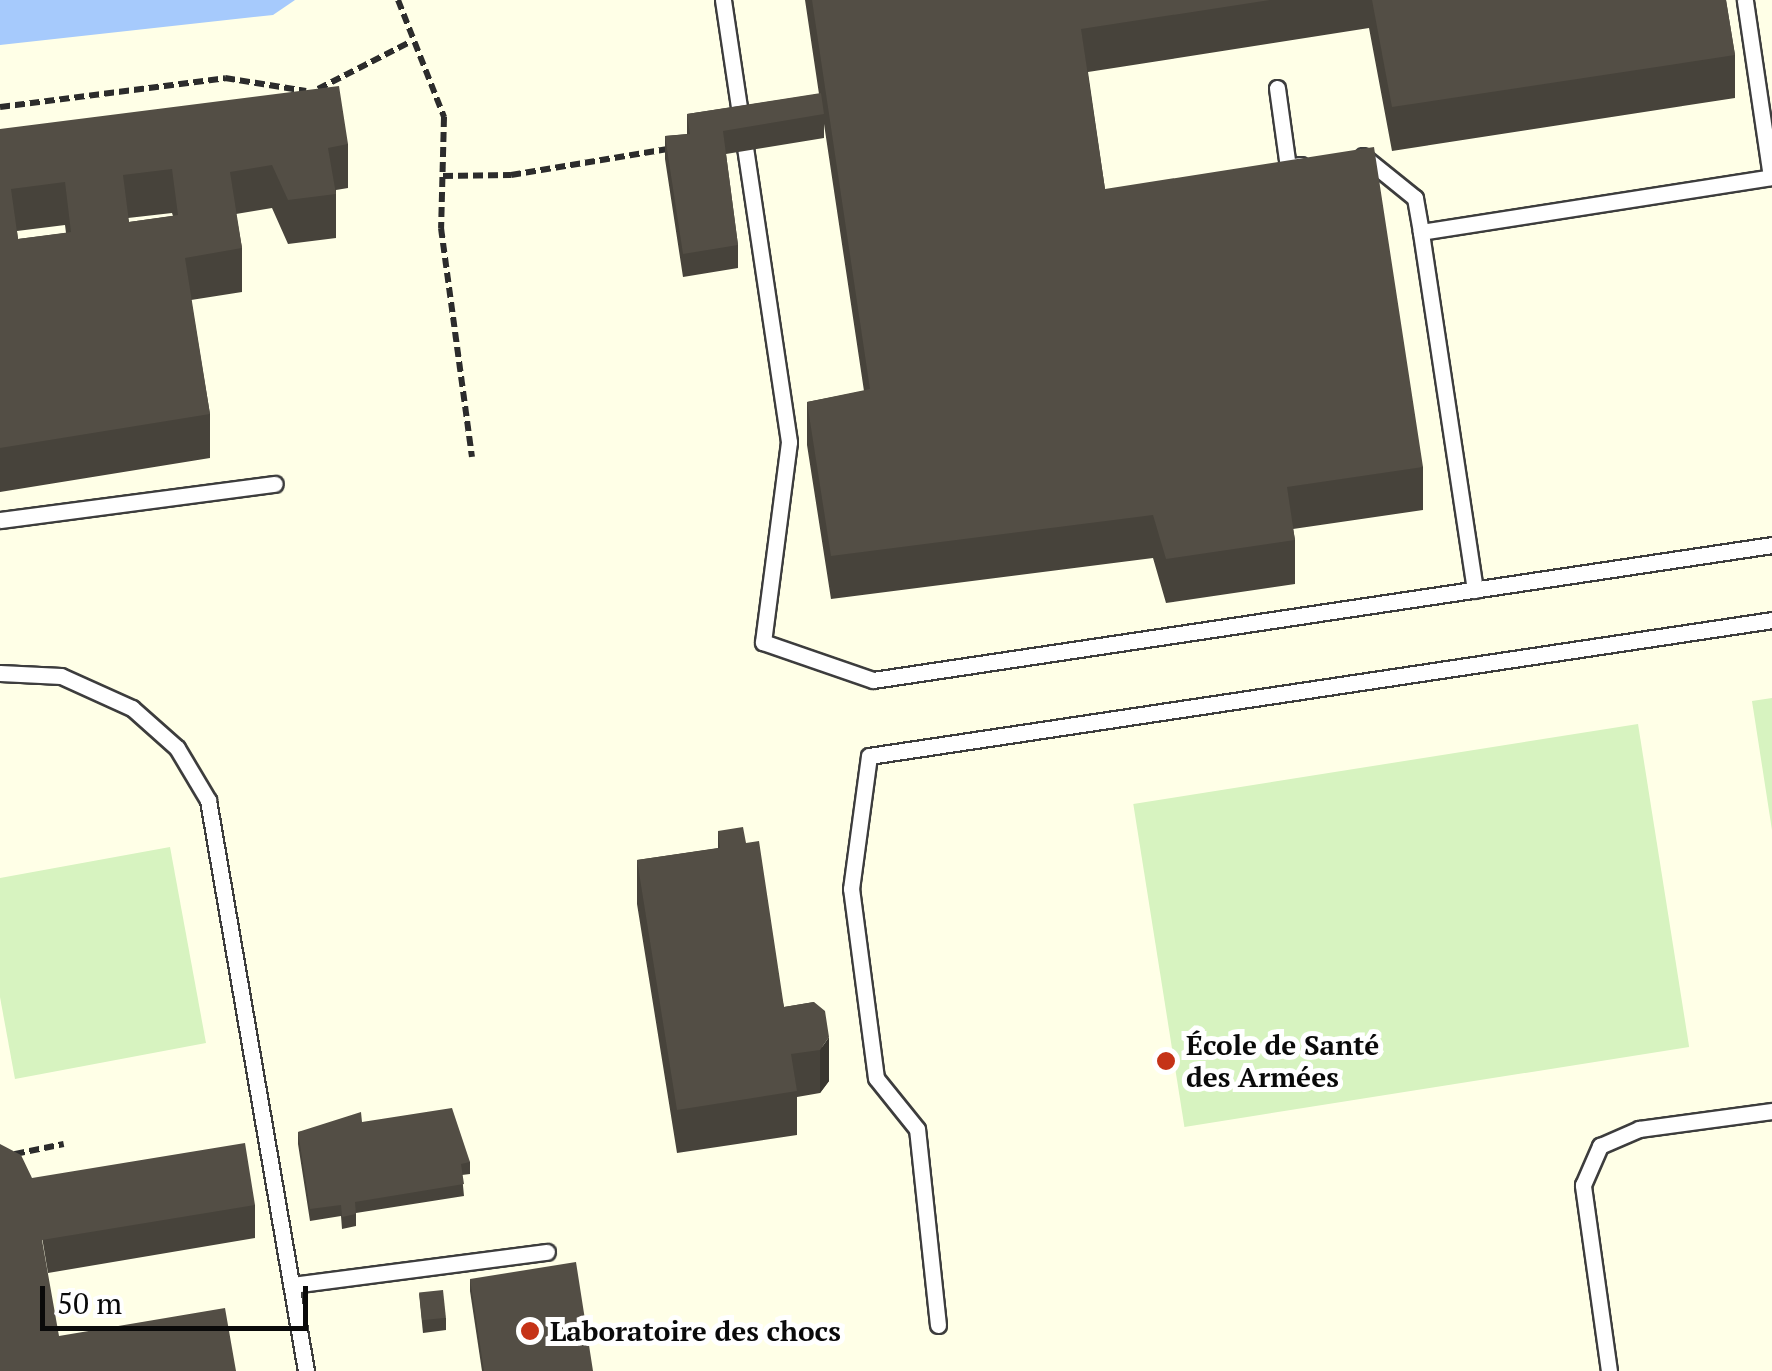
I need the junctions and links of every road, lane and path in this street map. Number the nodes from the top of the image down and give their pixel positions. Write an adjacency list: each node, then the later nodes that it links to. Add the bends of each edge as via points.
1 (398, 0): 4 (path)
2 (723, 0): 16 (lane, via 789,442 763,642 873,680)
3 (1746, 0): 11 (lane, via 1772,177)
4 (410, 42): 6 (path, via 351,79 305,92 225,78); 10 (path, via 444,117)
5 (1277, 88): 9 (lane, via 1288,167)
6 (0, 107)
7 (683, 146): 10 (path, via 511,174)
8 (1344, 159): 11 (lane, via 1363,156 1415,198)
9 (1325, 162)
10 (442, 176): 12 (path)
11 (1421, 232): 16 (lane)
12 (472, 457)
13 (275, 484): 14 (lane)
14 (0, 520)
15 (1772, 545): 16 (lane)
16 (1475, 590)
17 (1772, 620): 24 (lane, via 869,756 852,888 876,1078 917,1128)
18 (0, 673): 23 (lane, via 62,676 132,708 177,748 208,800)
19 (1772, 1111): 26 (lane, via 1639,1129 1600,1146 1583,1185)
20 (64, 1144): 21 (path)
21 (0, 1157)
22 (547, 1252): 23 (lane)
23 (292, 1284): 25 (lane)
24 (938, 1325)
25 (306, 1371)
26 (1609, 1371)

